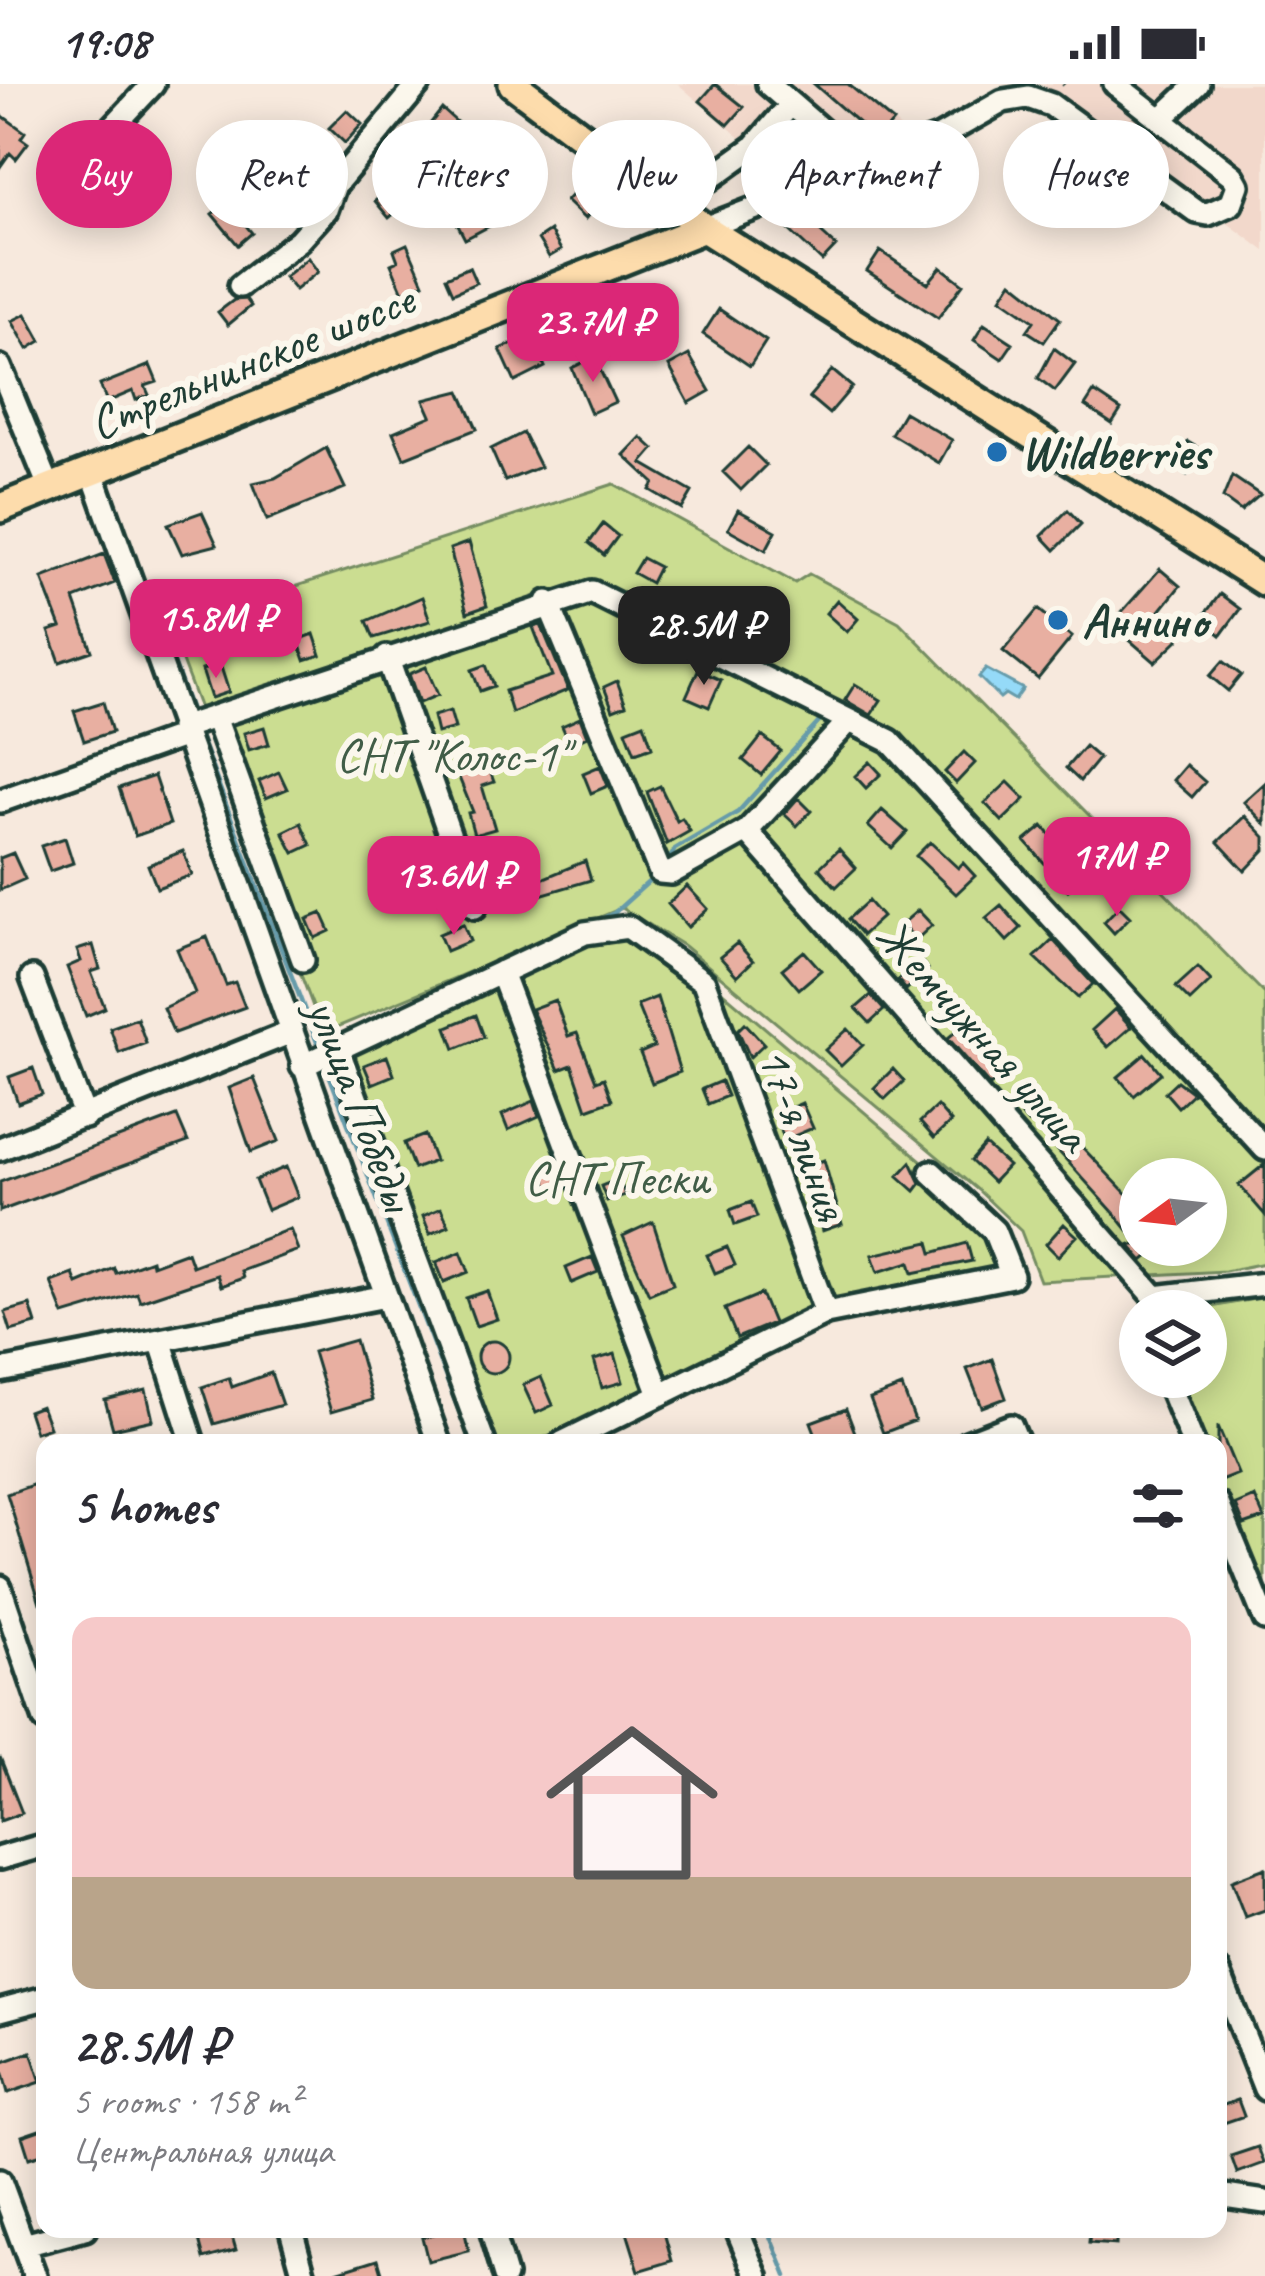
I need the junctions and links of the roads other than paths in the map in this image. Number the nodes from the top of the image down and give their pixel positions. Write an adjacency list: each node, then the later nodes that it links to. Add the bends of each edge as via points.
1 (153, 84): 9 (street)
2 (419, 84): 14 (street, via 334,184 326,210)
3 (513, 84): 11 (main road)
4 (768, 84): 7 (street)
5 (1115, 84): 8 (street)
6 (1198, 84): 8 (street)
7 (791, 104): 10 (street); 12 (street)
8 (1161, 118): 13 (street, Стрельнинское шоссе, via 1233,176 1238,185 1221,211 1197,212 1051,105 1028,98 1003,101 938,138)
9 (119, 120)
10 (810, 120)
11 (572, 129)
12 (717, 174)
13 (704, 229): 16 (main road, Стрельнинское шоссе); 19 (main road)
14 (240, 286)
15 (0, 367): 17 (street)
16 (92, 472): 17 (main road, Стрельнинское шоссе); 24 (street, улица Победы)
17 (50, 489): 18 (main road, Стрельнинское шоссе)
18 (0, 508)
19 (1265, 582)
20 (548, 602): 21 (street); 23 (street, via 592,592); 26 (street, via 659,872)
21 (387, 657): 22 (street); 27 (street)
22 (215, 716): 24 (street); 28 (street)
23 (847, 723): 26 (street); 36 (street, via 890,740)
24 (182, 732): 25 (street); 31 (street, улица Победы)
25 (0, 801)
26 (747, 831): 39 (street, Жемчужная улица, via 1076,1200)
27 (475, 907)
28 (303, 960)
29 (501, 972): 32 (street); 42 (street, 17-я линия, via 585,933 628,927 704,982); 45 (street)
30 (32, 978): 34 (street)
31 (289, 1033): 33 (street, улица Победы); 34 (street)
32 (338, 1049): 33 (street); 49 (street)
33 (302, 1066): 41 (street, улица Победы)
34 (85, 1117): 35 (street)
35 (0, 1149)
36 (1265, 1149)
37 (931, 1172): 42 (street, via 994,1231 1012,1276)
38 (1265, 1284): 40 (street)
39 (1142, 1290)
40 (1227, 1291)
41 (386, 1296): 43 (street); 48 (street, улица Победы)
42 (826, 1313): 45 (street)
43 (160, 1340): 44 (street); 47 (street)
44 (0, 1371)
45 (660, 1394): 50 (street)
46 (1175, 1398): 53 (street)
47 (190, 1434)
48 (436, 1434)
49 (481, 1434)
50 (580, 1434)
51 (990, 1434): 52 (street, via 1011,1426)
52 (1014, 1434)
53 (1189, 1434)
54 (1227, 1526): 56 (street)
55 (0, 1588): 57 (street)
56 (1265, 1619)
57 (36, 1694)
58 (36, 1848): 59 (street)
59 (0, 1858)
60 (1227, 1993): 63 (street)
61 (36, 2000): 62 (street)
62 (0, 2010)
63 (1265, 2090)
64 (0, 2181): 71 (street)
65 (1227, 2196): 66 (street)
66 (1265, 2202)
67 (53, 2238): 71 (street)
68 (293, 2238): 73 (street)
69 (494, 2238): 74 (street)
70 (741, 2238): 75 (street)
71 (23, 2246): 72 (street)
72 (35, 2276)
73 (304, 2276)
74 (505, 2276)
75 (757, 2276)

